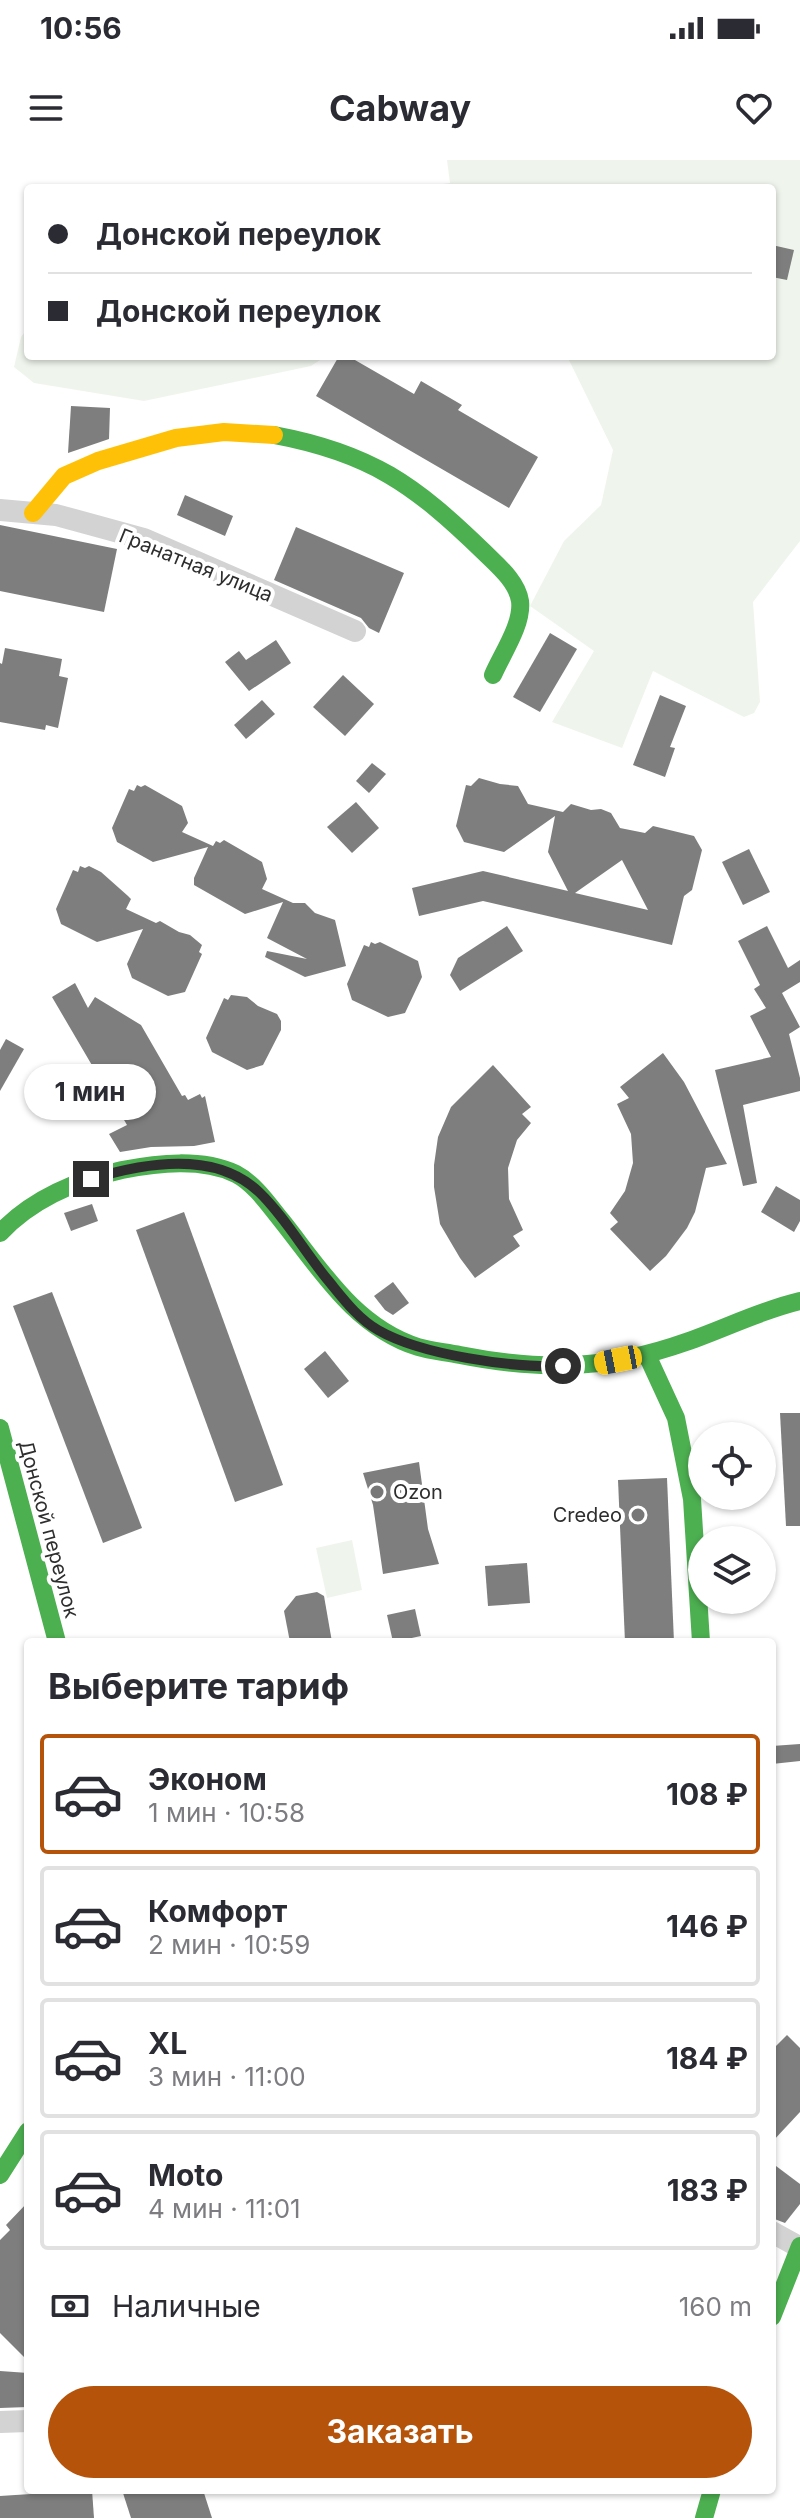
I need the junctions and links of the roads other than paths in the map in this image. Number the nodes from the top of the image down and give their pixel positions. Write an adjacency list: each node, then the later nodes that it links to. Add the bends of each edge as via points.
1 (0, 510): 2 (street, Гранатная улица)
2 (33, 513): 3 (street, Гранатная улица, via 144,539); 4 (street, via 69,472 201,433 307,439 369,460 450,515 516,587 520,608)
3 (355, 631)
4 (493, 675)
5 (0, 1233): 7 (street, via 29,1208 68,1187 115,1172 169,1163 208,1167 235,1174 260,1193 350,1307 378,1330 417,1346 536,1367 589,1366)
6 (800, 1301): 7 (street)
7 (647, 1355): 10 (street, via 676,1418 692,1499)
8 (0, 1428): 9 (street, Донской переулок)
9 (56, 1638)
10 (701, 1638)
11 (24, 2137): 12 (street)
12 (0, 2175)
13 (776, 2234): 14 (street)
14 (800, 2246): 15 (street)
15 (776, 2307)
16 (24, 2421): 17 (street)
17 (0, 2422)
18 (711, 2494): 19 (street)
19 (704, 2518)

